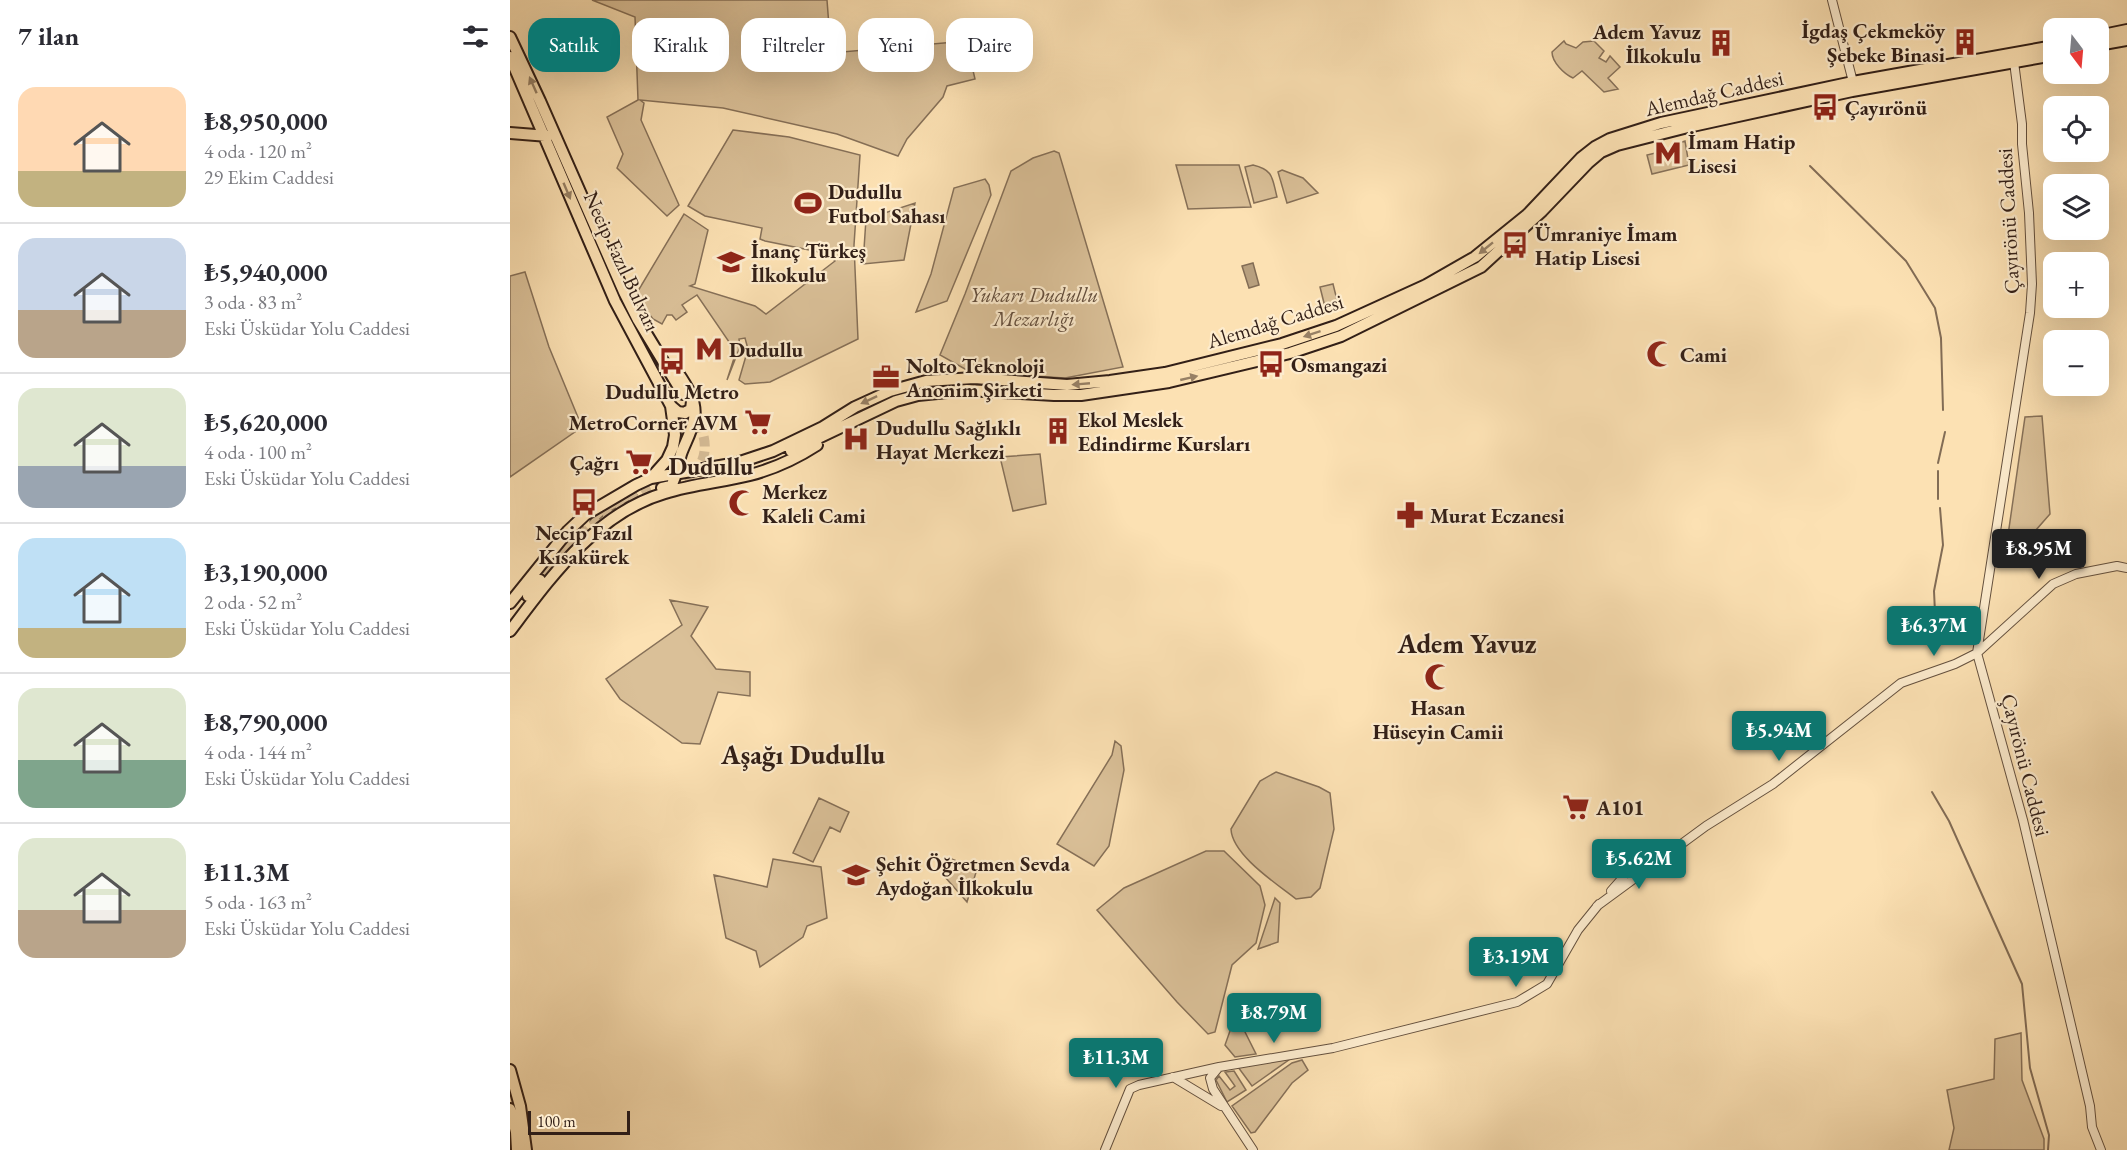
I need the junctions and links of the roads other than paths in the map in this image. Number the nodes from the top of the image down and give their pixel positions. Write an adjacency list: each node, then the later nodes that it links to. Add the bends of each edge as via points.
1 (1832, 0): 11 (street)
2 (2127, 30): 3 (main road)
3 (2109, 34)
4 (510, 37): 13 (main road, Necip Fazıl Bulvarı, one-way to 4)
5 (2127, 40): 6 (main road)
6 (2109, 43)
7 (2043, 49): 10 (main road, Alemdağ Caddesi)
8 (2043, 56): 10 (main road, Alemdağ Caddesi)
9 (510, 57): 13 (main road, Necip Fazıl Bulvarı)
10 (2013, 58): 11 (main road, Alemdağ Caddesi); 30 (street, Çayırönü Caddesi, via 2022,124 2032,284)
11 (1854, 86): 14 (main road, Alemdağ Caddesi, via 1686,123 1601,152 1481,267)
12 (510, 133): 13 (main road)
13 (550, 135): 15 (main road, Necip Fazıl Bulvarı, via 642,327); 16 (main road, Necip Fazıl Bulvarı, one-way to 16, via 615,301)
14 (1338, 331): 17 (main road, Alemdağ Caddesi, one-way to 14, via 918,395 968,390 1081,395 1169,382 1290,353); 19 (main road, Alemdağ Caddesi, one-way to 19, via 1165,373 1110,381 1067,385 974,378 926,381 855,406 823,427 773,451 737,463)
15 (687, 395): 16 (main road, via 692,405 690,411 681,413); 19 (main road, Necip Fazıl Bulvarı, via 695,417)
16 (671, 406): 20 (main road, Necip Fazıl Bulvarı, via 673,447)
17 (855, 421): 18 (main road, Alemdağ Caddesi); 22 (main road, Alemdağ Caddesi, via 776,466)
18 (746, 468)
19 (676, 473): 20 (main road, Alemdağ Caddesi); 22 (main road, via 671,486)
20 (651, 478): 21 (main road, Alemdağ Caddesi)
21 (636, 485): 22 (main road, via 644,492); 23 (main road, Alemdağ Caddesi)
22 (645, 500): 24 (main road, Alemdağ Caddesi)
23 (585, 515): 24 (main road, via 590,528); 27 (main road, Alemdağ Caddesi, via 560,539)
24 (600, 528): 29 (main road, Alemdağ Caddesi, via 548,581)
25 (2127, 568): 30 (street, via 2117,566 2076,574 2054,584)
26 (540, 580): 28 (main road)
27 (510, 603)
28 (510, 620)
29 (510, 631)
30 (1977, 653): 31 (street, via 1901,683 1773,784 1667,855 1626,874 1578,930 1547,984 1517,1002 1333,1048); 40 (street, Çayırönü Caddesi, via 2023,820 2092,1127)
31 (1219, 1067): 33 (street); 35 (street, via 1210,1078)
32 (510, 1070): 37 (main road)
33 (1173, 1077): 35 (street); 38 (street, via 1130,1089)
34 (510, 1109): 36 (main road)
35 (1225, 1109): 39 (street)
36 (517, 1150)
37 (526, 1150)
38 (1104, 1150)
39 (1253, 1150)
40 (2101, 1150)

